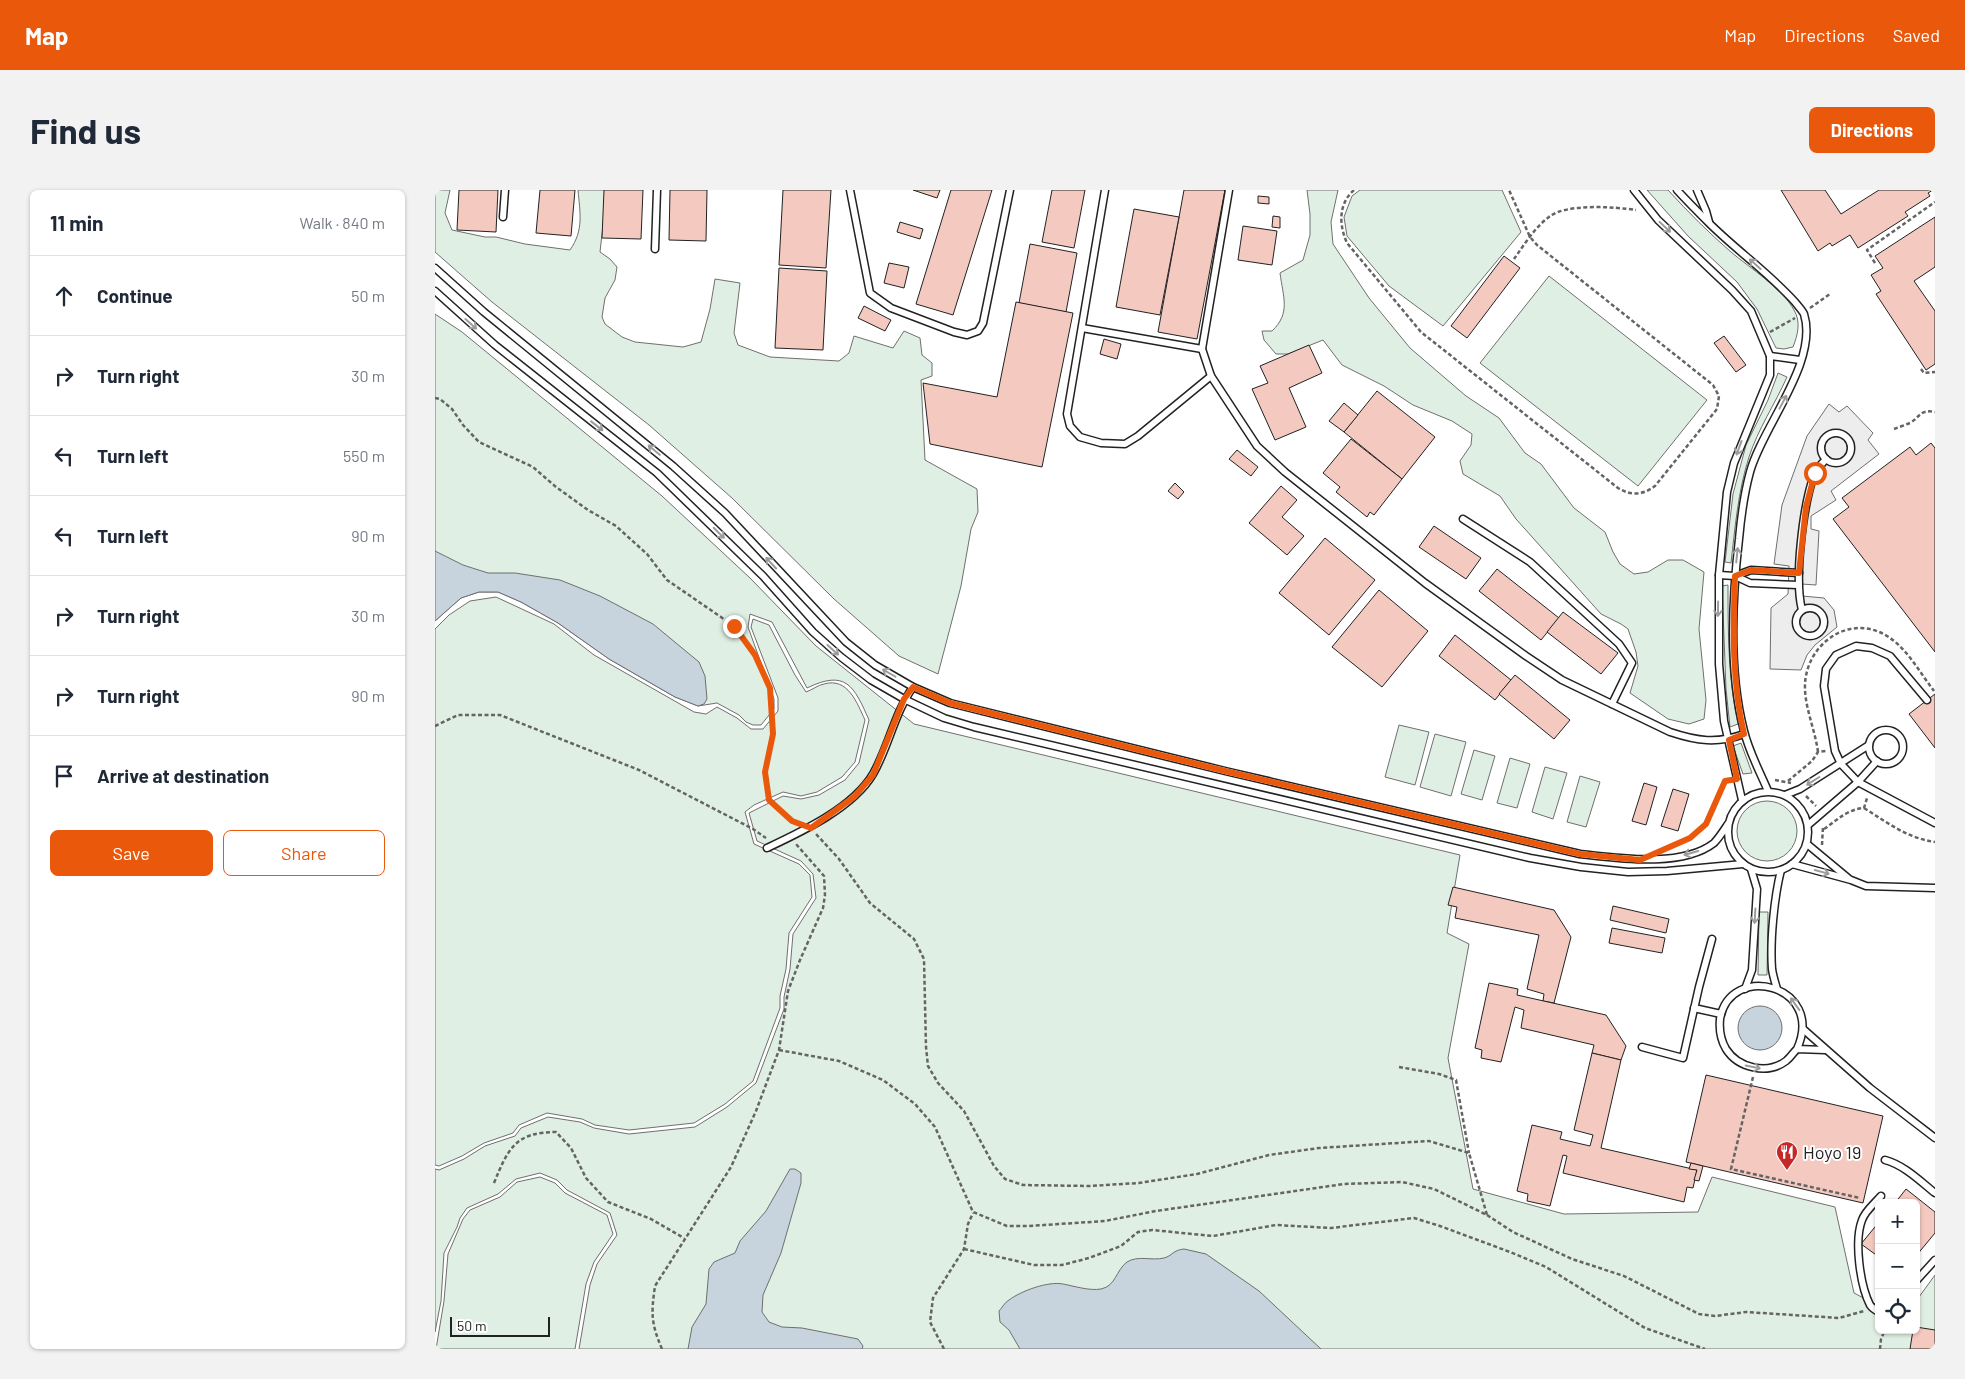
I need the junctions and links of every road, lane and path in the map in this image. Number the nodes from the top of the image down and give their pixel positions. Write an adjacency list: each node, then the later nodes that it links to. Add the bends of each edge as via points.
1 (505, 190): 14 (lane)
2 (657, 190): 17 (lane)
3 (850, 190): 4 (lane, via 870,293 891,308 967,335 978,331 983,323)
4 (1011, 190)
5 (1105, 190): 22 (lane)
6 (1229, 190): 23 (lane)
7 (1354, 190): 16 (path, via 1343,205 1342,233 1421,332 1618,488 1633,494 1649,491 1717,408 1719,396 1713,385 1537,246)
8 (1509, 190): 16 (path)
9 (1634, 190): 13 (lane)
10 (1677, 190): 15 (lane)
11 (1697, 190): 15 (lane)
12 (1935, 202): 19 (path, via 1867,250)
13 (1650, 211): 16 (path, via 1608,207 1556,212 1547,217); 24 (lane, one-way to 24, via 1751,312)
14 (503, 217)
15 (1709, 223): 25 (lane, one-way to 15, via 1807,340 1804,313 1785,291)
16 (1530, 237): 18 (path)
17 (655, 249)
18 (1514, 259)
19 (1875, 264)
20 (435, 268): 39 (lane, one-way to 20, via 875,665 846,642 725,513)
21 (435, 291): 41 (lane, one-way to 41, via 495,345 657,473 841,657)
22 (1082, 328): 23 (lane); 28 (lane, via 1067,414 1070,426 1080,437 1101,443 1125,444)
23 (1201, 349): 28 (lane)
24 (1770, 356): 25 (lane); 35 (lane, one-way to 35, via 1770,375 1731,472)
25 (1800, 360): 36 (lane, one-way to 25, via 1750,470)
26 (1921, 370): 27 (path, via 1924,373)
27 (1935, 372)
28 (1211, 376): 43 (lane, via 1257,446 1285,472 1425,583 1526,656 1562,680)
29 (435, 398): 66 (path, via 452,409 479,442 533,467 588,510 616,526 647,554 667,580 734,626 755,655 770,688 773,734 765,772 769,800 792,821)
30 (1935, 412): 31 (path, via 1918,414 1912,422)
31 (1894, 429)
32 (1826, 459): 32 (lane, via 1820,447 1825,437 1834,433 1846,437 1851,445 1847,458 1836,463); 34 (lane, via 1815,473 1806,507)
33 (1463, 519): 43 (lane, via 1530,562 1619,644 1631,663)
34 (1799, 573): 36 (lane, via 1751,570); 37 (lane)
35 (1719, 575): 36 (lane); 46 (lane, one-way to 46, via 1719,664)
36 (1735, 576): 37 (lane, via 1750,583); 45 (lane, via 1735,662)
37 (1798, 585): 38 (lane)
38 (1802, 610): 38 (lane, via 1796,622 1799,630 1807,636 1820,632 1824,621 1820,611)
39 (913, 687): 41 (lane); 64 (lane, one-way to 39, via 1714,843 1695,853 1664,859 1627,860 1580,854 1011,719 950,703)
40 (1935, 692): 49 (path, via 1905,653 1886,635 1859,629 1831,636 1815,651 1805,686)
41 (904, 699): 66 (lane, via 873,775 854,797); 75 (lane, via 974,727 1530,858 1628,872)
42 (1927, 700): 48 (lane, via 1890,656 1872,648 1855,646 1836,655 1826,669 1824,686)
43 (1612, 704): 46 (lane, via 1686,737 1715,742)
44 (435, 726): 70 (path, via 458,715 500,715 639,770 753,829)
45 (1744, 734): 46 (lane); 52 (lane)
46 (1729, 740): 53 (lane)
47 (1869, 745): 50 (lane); 50 (lane, via 1873,735 1883,730 1894,731 1902,739 1903,750 1898,760 1887,764); 51 (lane)
48 (1835, 751): 49 (path); 51 (lane)
49 (1818, 752): 54 (path)
50 (1877, 761): 55 (lane)
51 (1841, 764): 55 (lane); 57 (lane, one-way to 57)
52 (1761, 774): 54 (path, via 1766,772 1776,781); 58 (lane)
53 (1737, 779): 60 (lane); 73 (path, via 1725,781 1706,824 1690,838)
54 (1788, 781): 57 (path)
55 (1858, 782): 56 (lane); 62 (lane)
56 (1869, 788): 61 (path); 63 (lane)
57 (1800, 789): 59 (lane); 62 (path, via 1814,802)
58 (1768, 791): 59 (lane); 60 (lane)
59 (1785, 795): 65 (lane, via 1804,812)
60 (1743, 800): 64 (lane)
61 (1864, 808): 67 (path, via 1844,814); 69 (path, via 1902,832 1919,840)
62 (1819, 813): 65 (lane); 67 (path)
63 (1935, 823)
64 (1728, 824): 75 (lane, via 1730,846)
65 (1808, 825): 71 (lane)
66 (811, 828): 68 (lane); 94 (path, via 839,859 870,903 914,939 923,959 928,1066 938,1083 964,1111 994,1166 1005,1179 1023,1185 1139,1183 1197,1174 1269,1155 1319,1148 1429,1141)
67 (1824, 829): 74 (path)
68 (790, 837): 70 (lane); 89 (path, via 824,876 825,895 823,908 788,991)
69 (1935, 842)
70 (775, 844): 72 (lane)
71 (1807, 844): 74 (lane); 76 (lane)
72 (767, 848)
73 (1662, 851)
74 (1819, 853): 79 (lane)
75 (1743, 864): 77 (lane)
76 (1792, 864): 78 (lane); 79 (lane, one-way to 79)
77 (1751, 869): 78 (lane); 83 (lane, one-way to 83, via 1757,889 1752,970)
78 (1781, 870): 82 (lane, via 1773,938 1772,970)
79 (1851, 880): 80 (lane, via 1866,886)
80 (1935, 888)
81 (1712, 940): 84 (lane)
82 (1777, 988): 83 (lane); 86 (lane, one-way to 82, via 1799,1009)
83 (1745, 989): 85 (lane, via 1727,1003)
84 (1694, 1008): 85 (lane); 87 (lane, via 1683,1058)
85 (1721, 1014): 92 (lane, one-way to 92, via 1719,1028 1726,1049 1741,1064)
86 (1803, 1029): 88 (lane); 90 (lane)
87 (1642, 1047)
88 (1797, 1049): 90 (lane); 92 (lane, via 1786,1061 1771,1068)
89 (779, 1050): 100 (path, via 839,1061 883,1080 915,1104 935,1127); 102 (path, via 757,1111 731,1167)
90 (1825, 1050): 93 (lane)
91 (1399, 1067): 94 (path, via 1456,1080)
92 (1755, 1068): 99 (path, via 1731,1169)
93 (1935, 1138)
94 (1469, 1153): 101 (path)
95 (1885, 1160): 97 (lane)
96 (494, 1183): 102 (path, via 505,1156 517,1141 540,1132 555,1132 571,1148 586,1178 608,1202 651,1219)
97 (1935, 1193)
98 (1881, 1196): 106 (lane, via 1863,1217 1858,1244 1865,1291)
99 (1860, 1198)
100 (973, 1212): 101 (path, via 1007,1226 1105,1221 1344,1184 1402,1182 1434,1189); 103 (path)
101 (1487, 1215): 106 (path, via 1513,1232 1572,1259 1624,1276 1699,1314 1715,1316 1746,1312 1839,1318 1864,1311)
102 (685, 1238): 108 (path, via 655,1286 651,1309 653,1329)
103 (964, 1249): 109 (path, via 933,1298 930,1322); 110 (path, via 1034,1265 1061,1265 1121,1246 1138,1232 1152,1230 1213,1236 1276,1225 1331,1228 1414,1218 1546,1267 1645,1328)
104 (1935, 1260): 105 (lane)
105 (1920, 1277)
106 (1875, 1313)
107 (1883, 1334): 111 (path)
108 (662, 1349)
109 (944, 1349)
110 (1705, 1349)
111 (1880, 1349)

